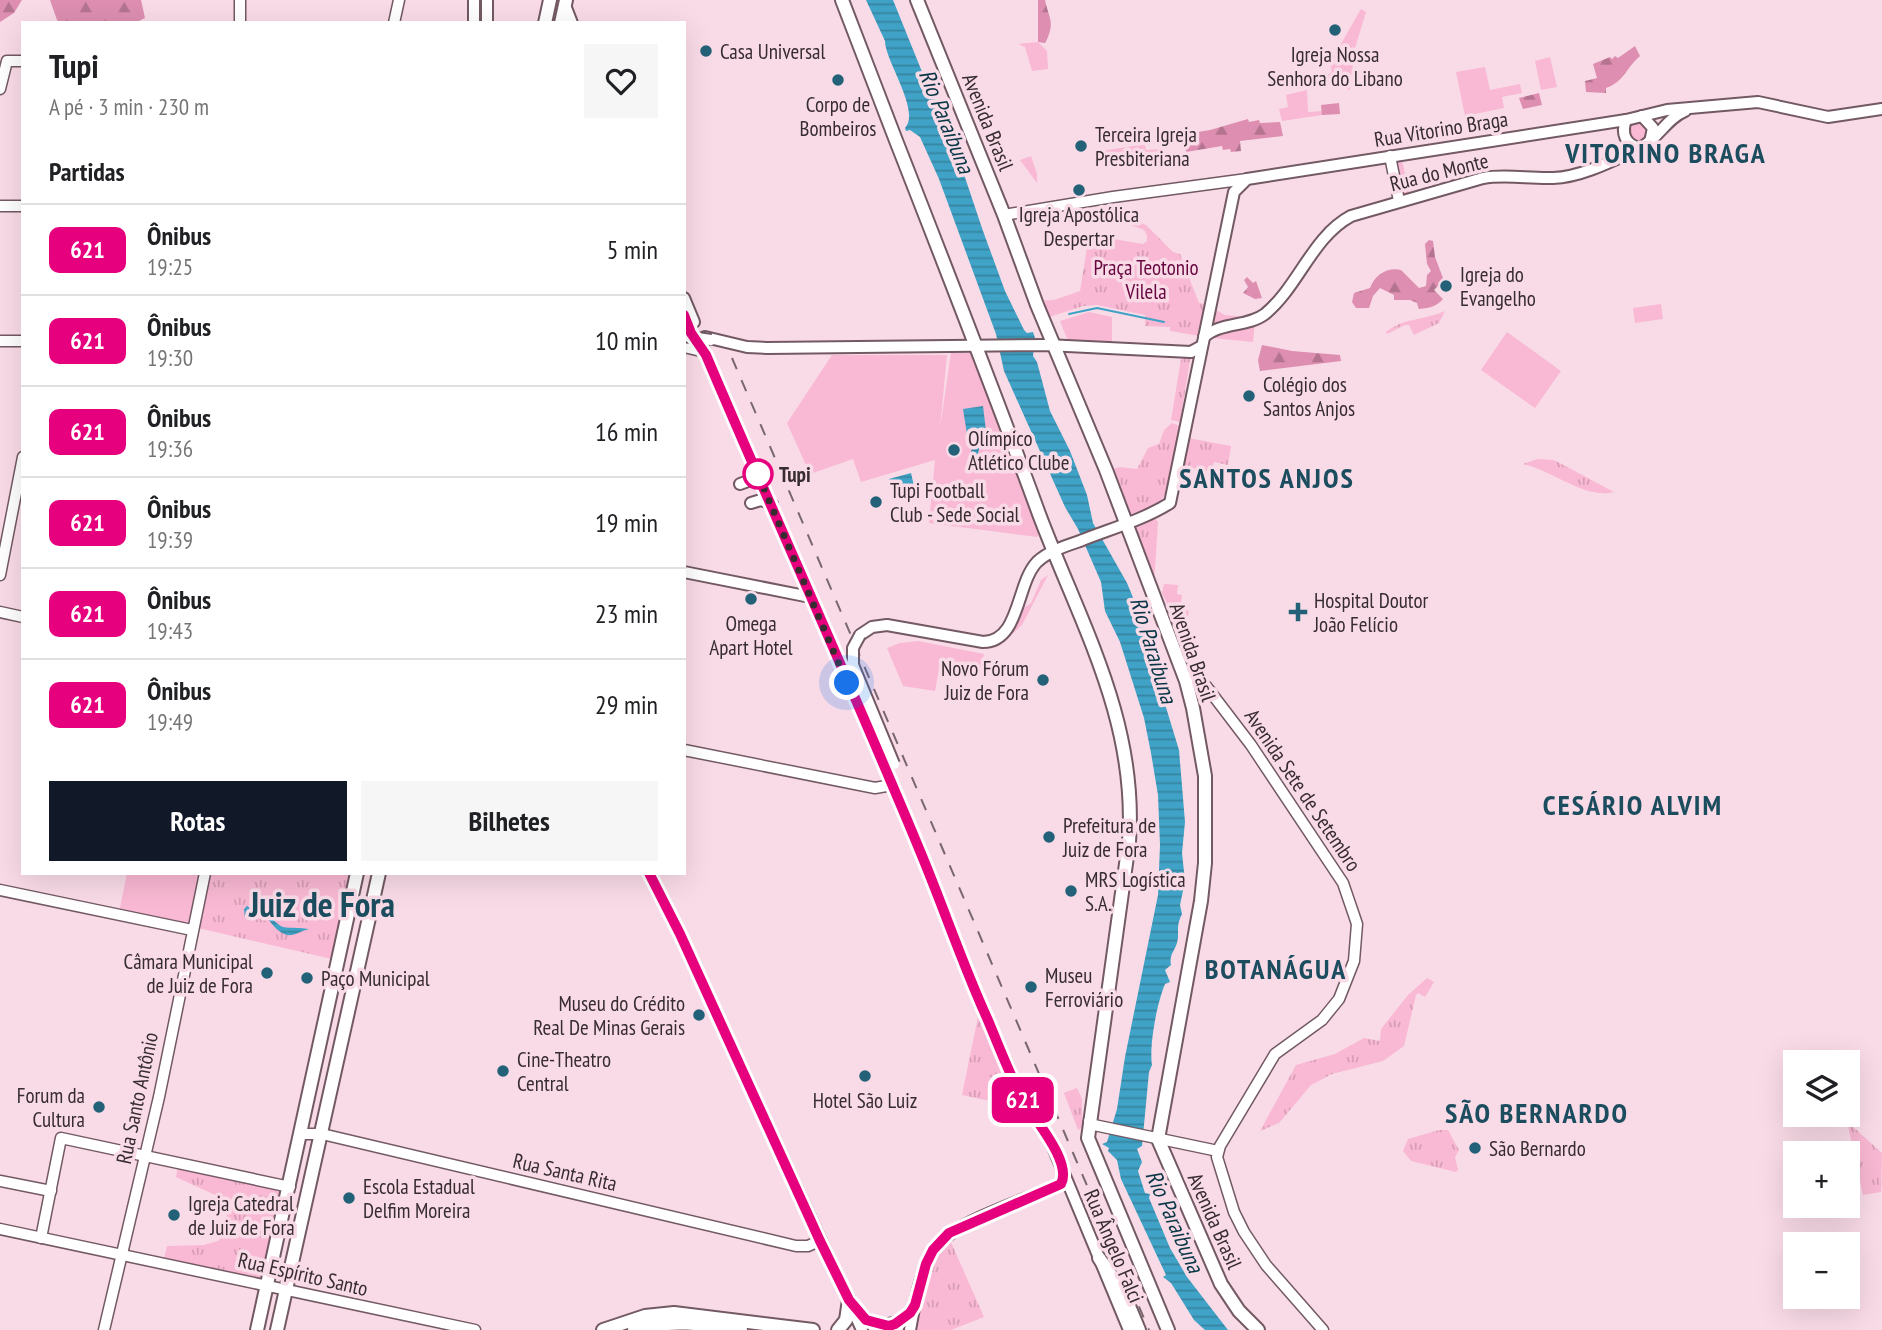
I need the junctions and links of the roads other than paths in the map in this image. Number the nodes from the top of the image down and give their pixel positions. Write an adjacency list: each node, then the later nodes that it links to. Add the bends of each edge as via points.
1 (240, 0): 9 (street)
2 (399, 0): 10 (street)
3 (474, 0): 11 (main road)
4 (486, 0): 12 (main road)
5 (550, 0): 13 (main road)
6 (842, 0): 38 (main road)
7 (917, 0): 30 (main road, Avenida Brasil)
8 (566, 2): 14 (main road); 15 (main road)
9 (240, 21)
10 (394, 21)
11 (474, 21)
12 (486, 21)
13 (545, 21)
14 (561, 21)
15 (571, 21)
16 (21, 61): 17 (street, via 6,61)
17 (0, 89)
18 (1692, 107): 19 (main road, Rua Vitorino Braga, via 1758,102 1828,117); 20 (main road, Rua Vitorino Braga); 22 (main road, Rua do Monte, via 1675,115)
19 (1882, 109)
20 (1642, 116): 21 (main road, Rua Vitorino Braga); 22 (main road, via 1653,128)
21 (1626, 120): 22 (main road, via 1626,140 1634,147); 23 (main road, Rua Vitorino Braga)
22 (1645, 145): 27 (main road, Rua do Monte, via 1567,177 1496,176)
23 (1390, 156): 24 (main road, Rua Vitorino Braga); 27 (street)
24 (1247, 179): 25 (street, Rua Vitorino Braga); 26 (main road)
25 (1225, 183): 26 (street); 30 (street, Rua Vitorino Braga)
26 (1234, 192): 37 (main road)
27 (1399, 201): 37 (main road, Rua do Monte, via 1338,223 1262,316 1212,330)
28 (0, 206): 29 (street)
29 (21, 206)
30 (1004, 215): 39 (main road, Avenida Brasil)
31 (686, 303): 34 (main road, via 698,331)
32 (686, 320): 41 (main road, Rua Ângelo Falci)
33 (686, 336): 34 (main road, bridge)
34 (710, 340): 38 (main road, via 747,347)
35 (0, 341): 36 (street)
36 (21, 341)
37 (1203, 341): 42 (main road, Rua do Monte, via 1194,352); 43 (main road)
38 (984, 345): 39 (main road); 50 (main road)
39 (1050, 345): 42 (main road); 49 (main road, Avenida Brasil, via 1068,375)
40 (686, 347): 41 (street)
41 (705, 352): 45 (main road, Rua Ângelo Falci)
42 (1184, 352): 43 (main road)
43 (1199, 363): 49 (main road, via 1170,503)
44 (21, 467): 52 (street)
45 (756, 470): 46 (main road, via 751,480); 48 (main road, Rua Ângelo Falci)
46 (740, 484)
47 (751, 503): 48 (main road, via 761,500)
48 (772, 505): 53 (main road, Rua Ângelo Falci)
49 (1124, 524): 50 (main road); 56 (main road, Avenida Brasil)
50 (1059, 549): 58 (main road, bridge, via 1034,565 1001,638 983,642 887,625 860,635 853,648 853,665 894,764); 65 (main road, via 1125,745 1132,811)
51 (686, 572): 53 (main road)
52 (0, 575)
53 (810, 597): 58 (main road, Rua Ângelo Falci)
54 (0, 612): 55 (street)
55 (21, 617)
56 (1183, 670): 68 (main road, Avenida Brasil, via 1205,776 1205,863); 69 (street, Avenida Sete de Setembro, via 1206,686 1226,709 1343,883 1357,924 1354,961 1333,1009 1275,1054)
57 (686, 750): 58 (street, via 875,788)
58 (892, 785): 71 (main road, Rua Ângelo Falci, via 979,1001)
59 (205, 875): 64 (street, Rua Santo Antônio)
60 (356, 875): 66 (main road)
61 (379, 875): 67 (main road)
62 (650, 875): 77 (main road)
63 (0, 890): 64 (street)
64 (192, 930): 70 (street, Rua Santo Antônio)
65 (1093, 1124): 68 (street); 97 (main road, via 1089,1143)
66 (301, 1134): 67 (street, Rua Santa Rita); 73 (main road)
67 (322, 1135): 77 (street, Rua Santa Rita, via 796,1245); 81 (main road)
68 (1158, 1139): 69 (street); 98 (main road, Avenida Brasil, via 1221,1284)
69 (1218, 1151): 99 (street, via 1244,1232 1266,1265)
70 (145, 1155): 73 (street); 74 (street, via 61,1138); 78 (street, Rua Santo Antônio)
71 (1064, 1178): 79 (main road, Rua Ângelo Falci); 83 (main road, via 1061,1184 949,1233 926,1264)
72 (0, 1181): 74 (street)
73 (290, 1187): 80 (main road)
74 (51, 1191): 76 (street)
75 (0, 1229): 76 (street, Rua Espírito Santo)
76 (41, 1238): 78 (street, Rua Espírito Santo)
77 (820, 1241): 82 (main road)
78 (121, 1254): 80 (street, Rua Espírito Santo); 84 (street, Rua Santo Antônio)
79 (1099, 1258): 95 (main road, Rua Ângelo Falci); 96 (main road, via 1124,1294)
80 (268, 1285): 81 (street, Rua Espírito Santo); 85 (main road)
81 (286, 1290): 86 (main road); 87 (street, Rua Espírito Santo)
82 (849, 1300): 83 (main road, via 863,1318 878,1325 895,1324); 92 (main road, via 846,1320); 93 (main road)
83 (915, 1305): 94 (main road)
84 (104, 1330)
85 (257, 1330)
86 (277, 1330)
87 (475, 1330)
88 (603, 1330): 91 (main road, via 645,1316 682,1313)
89 (634, 1330): 90 (main road, via 675,1323)
90 (741, 1330)
91 (813, 1330)
92 (838, 1330)
93 (862, 1330)
94 (910, 1330)
95 (1129, 1330)
96 (1139, 1330)
97 (1170, 1330)
98 (1258, 1330)
99 (1323, 1330)

